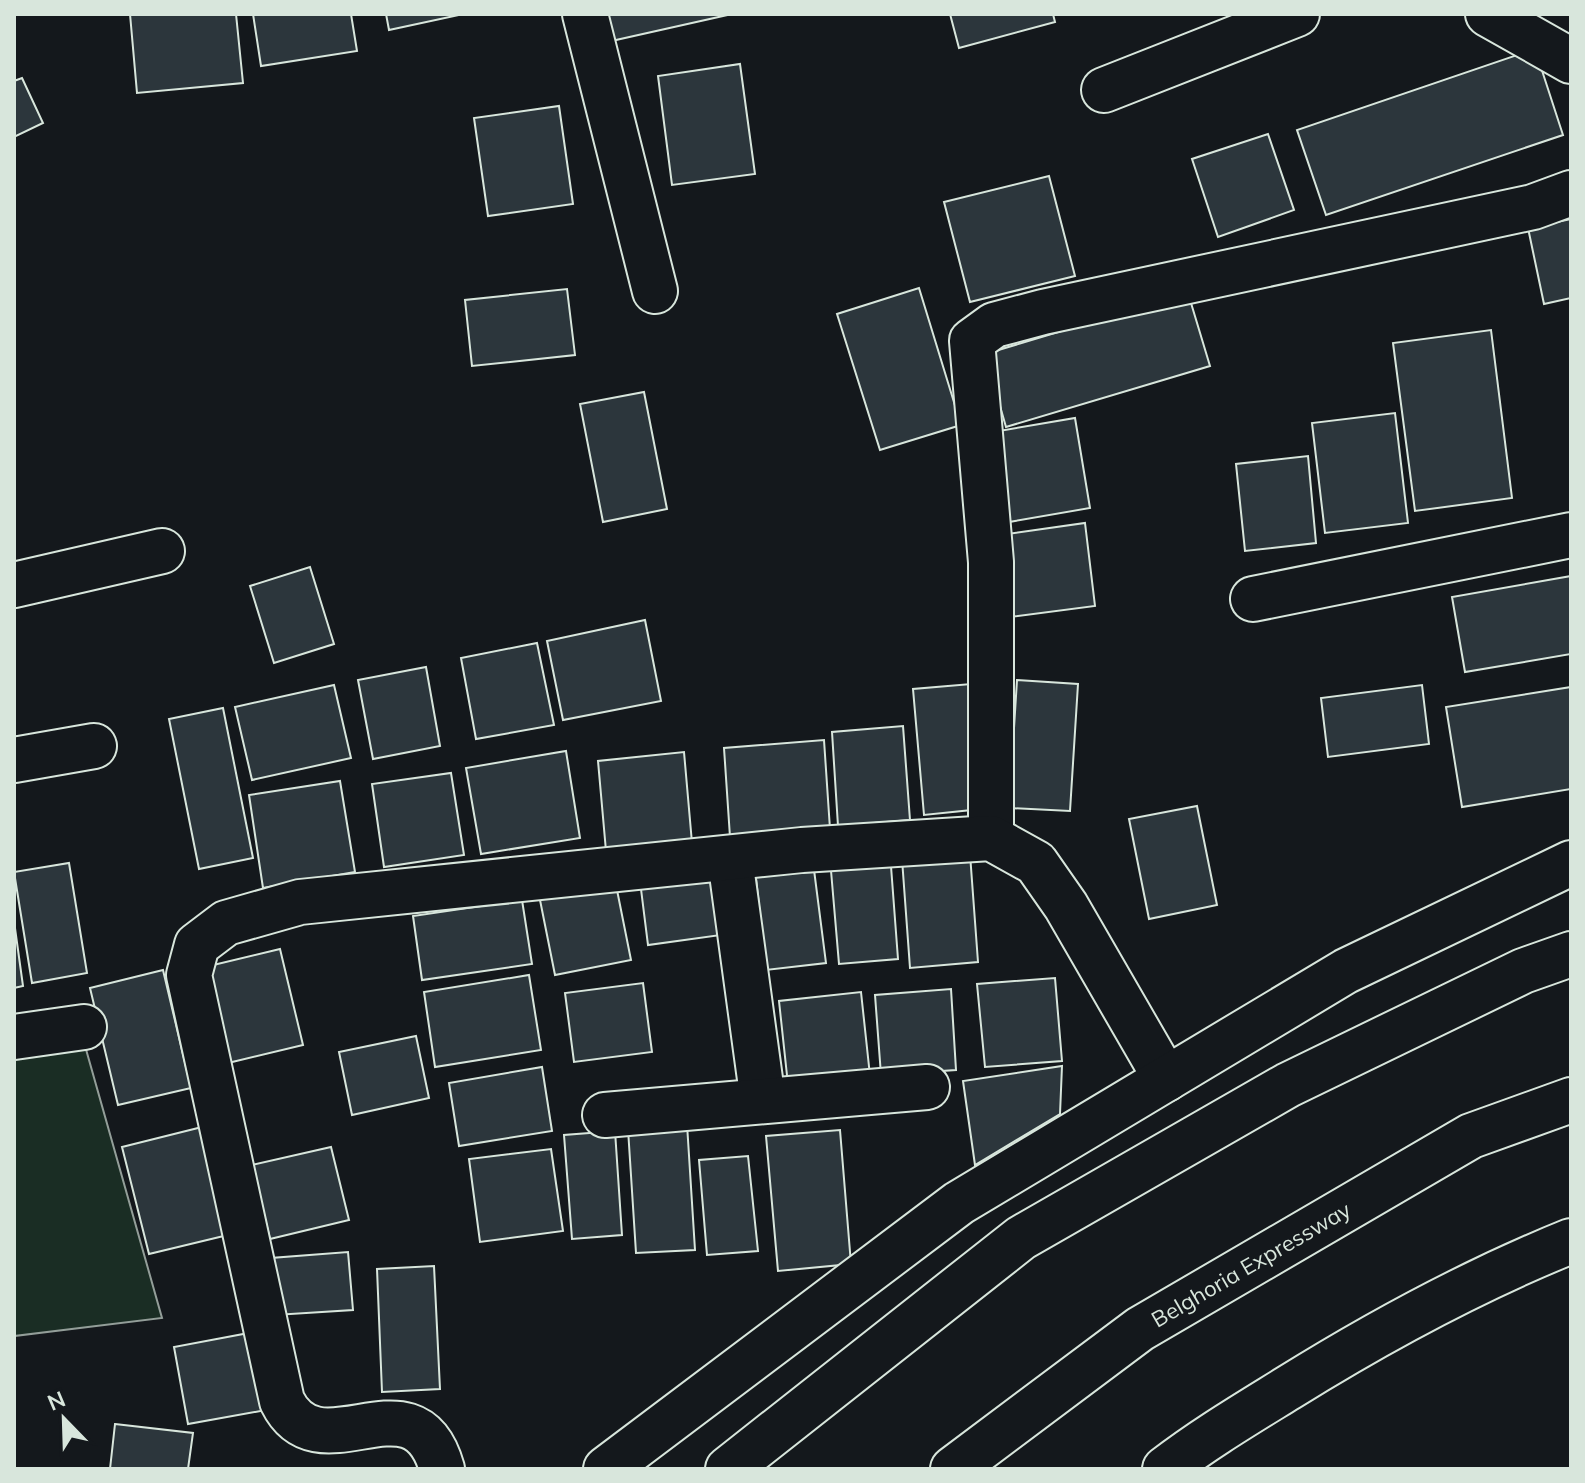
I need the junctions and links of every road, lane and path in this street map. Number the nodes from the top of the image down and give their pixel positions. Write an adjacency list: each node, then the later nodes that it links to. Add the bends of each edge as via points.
1 (585, 14): 7 (main road)
2 (1297, 14): 5 (main road)
3 (1488, 14): 4 (main road)
4 (1571, 61)
5 (1104, 90)
6 (1571, 193): 14 (main road, via 1533,207 1043,312 994,325 972,341 991,562)
7 (655, 291)
8 (1571, 535): 11 (main road)
9 (162, 551): 10 (main road)
10 (14, 585)
11 (1253, 599)
12 (94, 746): 13 (main road)
13 (14, 760)
14 (991, 838): 15 (main road); 20 (main road, via 1036,863)
15 (730, 859): 23 (main road); 26 (main road, via 300,902 226,923 197,945 189,975 282,1401 302,1427 418,1427 431,1439)
16 (1571, 863): 20 (main road, via 1346,971)
17 (1571, 954): 28 (main road, via 1523,971 1288,1085 1021,1238)
18 (84, 1027): 19 (main road)
19 (14, 1037)
20 (1166, 1079): 27 (main road, via 959,1203)
21 (927, 1087): 23 (main road)
22 (1571, 1100): 29 (main road, Belghoria Expressway, via 1471,1136 1140,1329)
23 (763, 1101): 24 (main road)
24 (605, 1115)
25 (1571, 1241): 30 (main road, via 1361,1343)
26 (442, 1469)
27 (606, 1469)
28 (728, 1469)
29 (953, 1469)
30 (1165, 1469)

